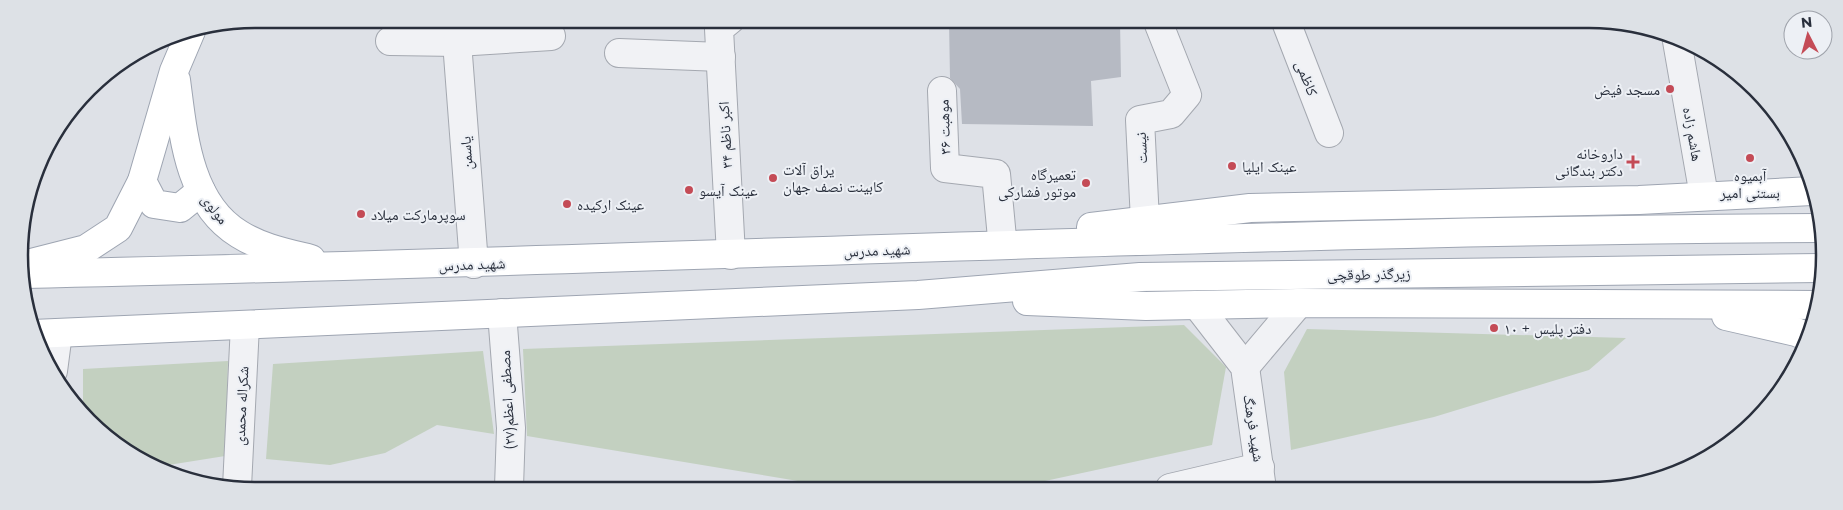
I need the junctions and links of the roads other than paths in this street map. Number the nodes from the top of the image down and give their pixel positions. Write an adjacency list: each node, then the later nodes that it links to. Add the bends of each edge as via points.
1 (720, 28): 10 (street, ۳۴ اکبر ناظم)
2 (1160, 28): 20 (street, نیست, via 1187,95 1171,114 1140,120)
3 (1288, 28): 13 (street, کاظمی)
4 (551, 36): 7 (street)
5 (189, 37): 11 (main road)
6 (390, 40): 7 (street)
7 (457, 42): 26 (street, یاسمن)
8 (1679, 47): 19 (street, هاشم زاده)
9 (619, 53): 10 (street)
10 (721, 57): 24 (street, ۳۴ اکبر ناظم)
11 (174, 71): 14 (main road); 16 (main road, مولوی, via 185,144)
12 (942, 91): 22 (street, ۳۶ موهبت, via 945,168 996,174)
13 (1329, 133)
14 (142, 181): 16 (main road, via 154,204 180,208); 25 (main road, via 118,228 86,249)
15 (1803, 183): 18 (main road)
16 (200, 191): 27 (main road, مولوی, via 220,220 239,234 268,248)
17 (1806, 191): 18 (main road)
18 (1742, 194): 19 (main road)
19 (1704, 196): 20 (main road, via 1250,208)
20 (1145, 221): 22 (main road)
21 (1814, 228): 23 (main road, via 1596,229)
22 (1002, 238): 23 (main road)
23 (921, 248): 24 (main road, شهید مدرس)
24 (731, 255): 26 (main road, شهید مدرس)
25 (28, 264)
26 (474, 264): 27 (main road, شهید مدرس)
27 (344, 268): 29 (main road, شهید مدرس)
28 (1815, 268): 30 (main road, زیرگذر طوقچی, via 1140,277)
29 (28, 274)
30 (918, 295): 32 (main road, via 1146,306); 35 (main road)
31 (1299, 303): 32 (main road); 33 (main road); 40 (street)
32 (1197, 305): 40 (street, شهید فرهنگ)
33 (1673, 305): 34 (main road); 38 (main road)
34 (1810, 305)
35 (502, 313): 36 (main road); 43 (street, مصطفی اعظم(۲۷), via 511,428)
36 (244, 325): 37 (main road); 42 (street, شکراله محمدی)
37 (46, 334): 39 (street)
38 (1801, 334)
39 (49, 352)
40 (1245, 367): 41 (street, شهید فرهنگ)
41 (1261, 478): 44 (street)
42 (236, 482)
43 (509, 482)
44 (1225, 482)

